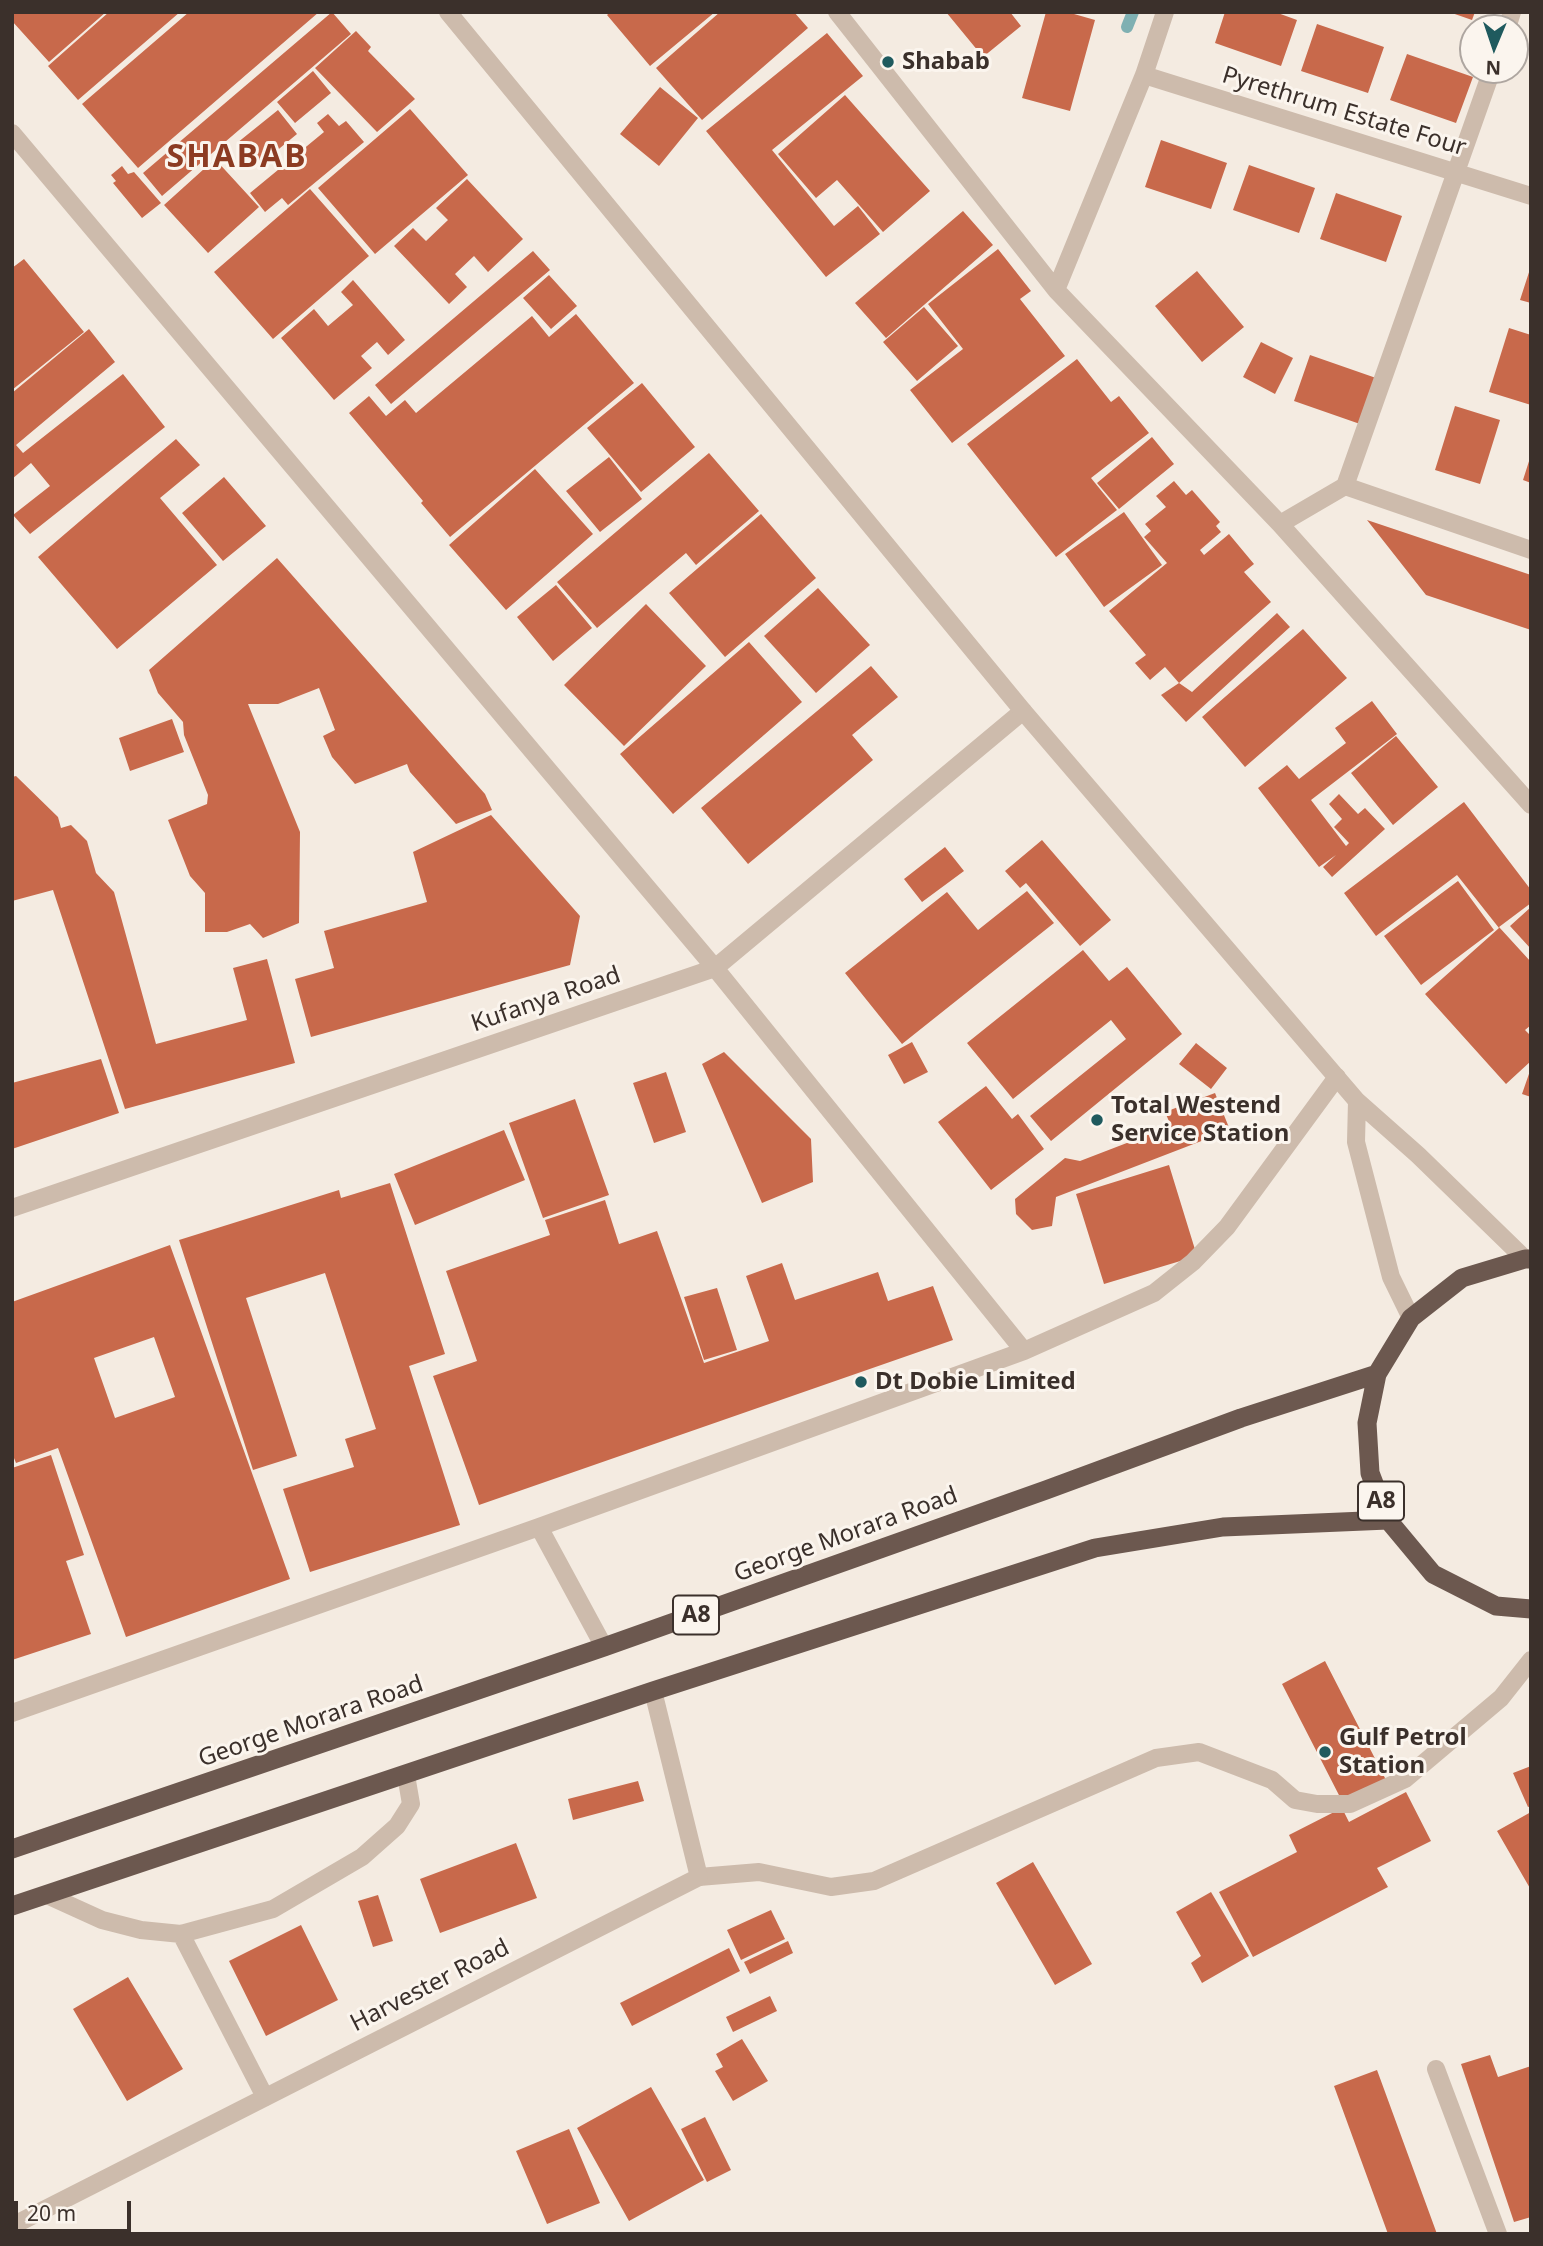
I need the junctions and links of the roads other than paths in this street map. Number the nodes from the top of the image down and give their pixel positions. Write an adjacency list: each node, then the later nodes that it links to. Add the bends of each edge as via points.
1 (448, 12): 13 (street)
2 (837, 12): 9 (street)
3 (1165, 12): 4 (street)
4 (1144, 75): 7 (street, Pyrethrum Estate Four); 9 (street)
5 (1487, 84): 7 (street)
6 (12, 133): 15 (street)
7 (1456, 172): 8 (street, Pyrethrum Estate Four); 10 (street)
8 (1531, 196)
9 (1056, 290): 11 (street)
10 (1345, 486): 11 (street); 12 (street)
11 (1280, 524): 14 (street)
12 (1531, 550)
13 (1023, 711): 15 (street, Kufanya Road); 16 (street)
14 (1531, 805)
15 (715, 968): 18 (street, Kufanya Road); 21 (street)
16 (1337, 1077): 17 (street); 21 (street, via 1227,1227 1193,1262 1154,1293)
17 (1357, 1101): 19 (street); 20 (street, via 1356,1142 1391,1277)
18 (12, 1208)
19 (1528, 1259): 20 (highway, A8, via 1462,1278)
20 (1411, 1318): 22 (highway, A8)
21 (1024, 1351): 24 (street)
22 (1377, 1374): 23 (highway, A8, via 1367,1423 1370,1473); 26 (highway, George Morara Road / A8, via 1241,1418)
23 (1388, 1520): 25 (highway, A8, via 1433,1574 1496,1606); 28 (highway, A8, via 1223,1527 1095,1548)
24 (539, 1527): 26 (street); 29 (street)
25 (1531, 1609)
26 (604, 1647): 31 (highway, George Morara Road / A8)
27 (1531, 1660): 32 (street, via 1502,1698 1405,1779 1350,1804 1294,1800 1272,1780 1199,1752 1156,1758 874,1881 831,1887 759,1872)
28 (653, 1691): 30 (highway, A8); 32 (street)
29 (12, 1713)
30 (406, 1775): 33 (highway, A8); 35 (street, via 411,1804 397,1826 362,1857 273,1909)
31 (12, 1849)
32 (699, 1877): 37 (street, Harvester Road)
33 (47, 1895): 34 (highway, A8); 35 (street, via 102,1920)
34 (12, 1906)
35 (181, 1934): 37 (street)
36 (1436, 2068): 39 (street)
37 (265, 2097): 38 (street, Harvester Road)
38 (12, 2226)
39 (1498, 2234)

